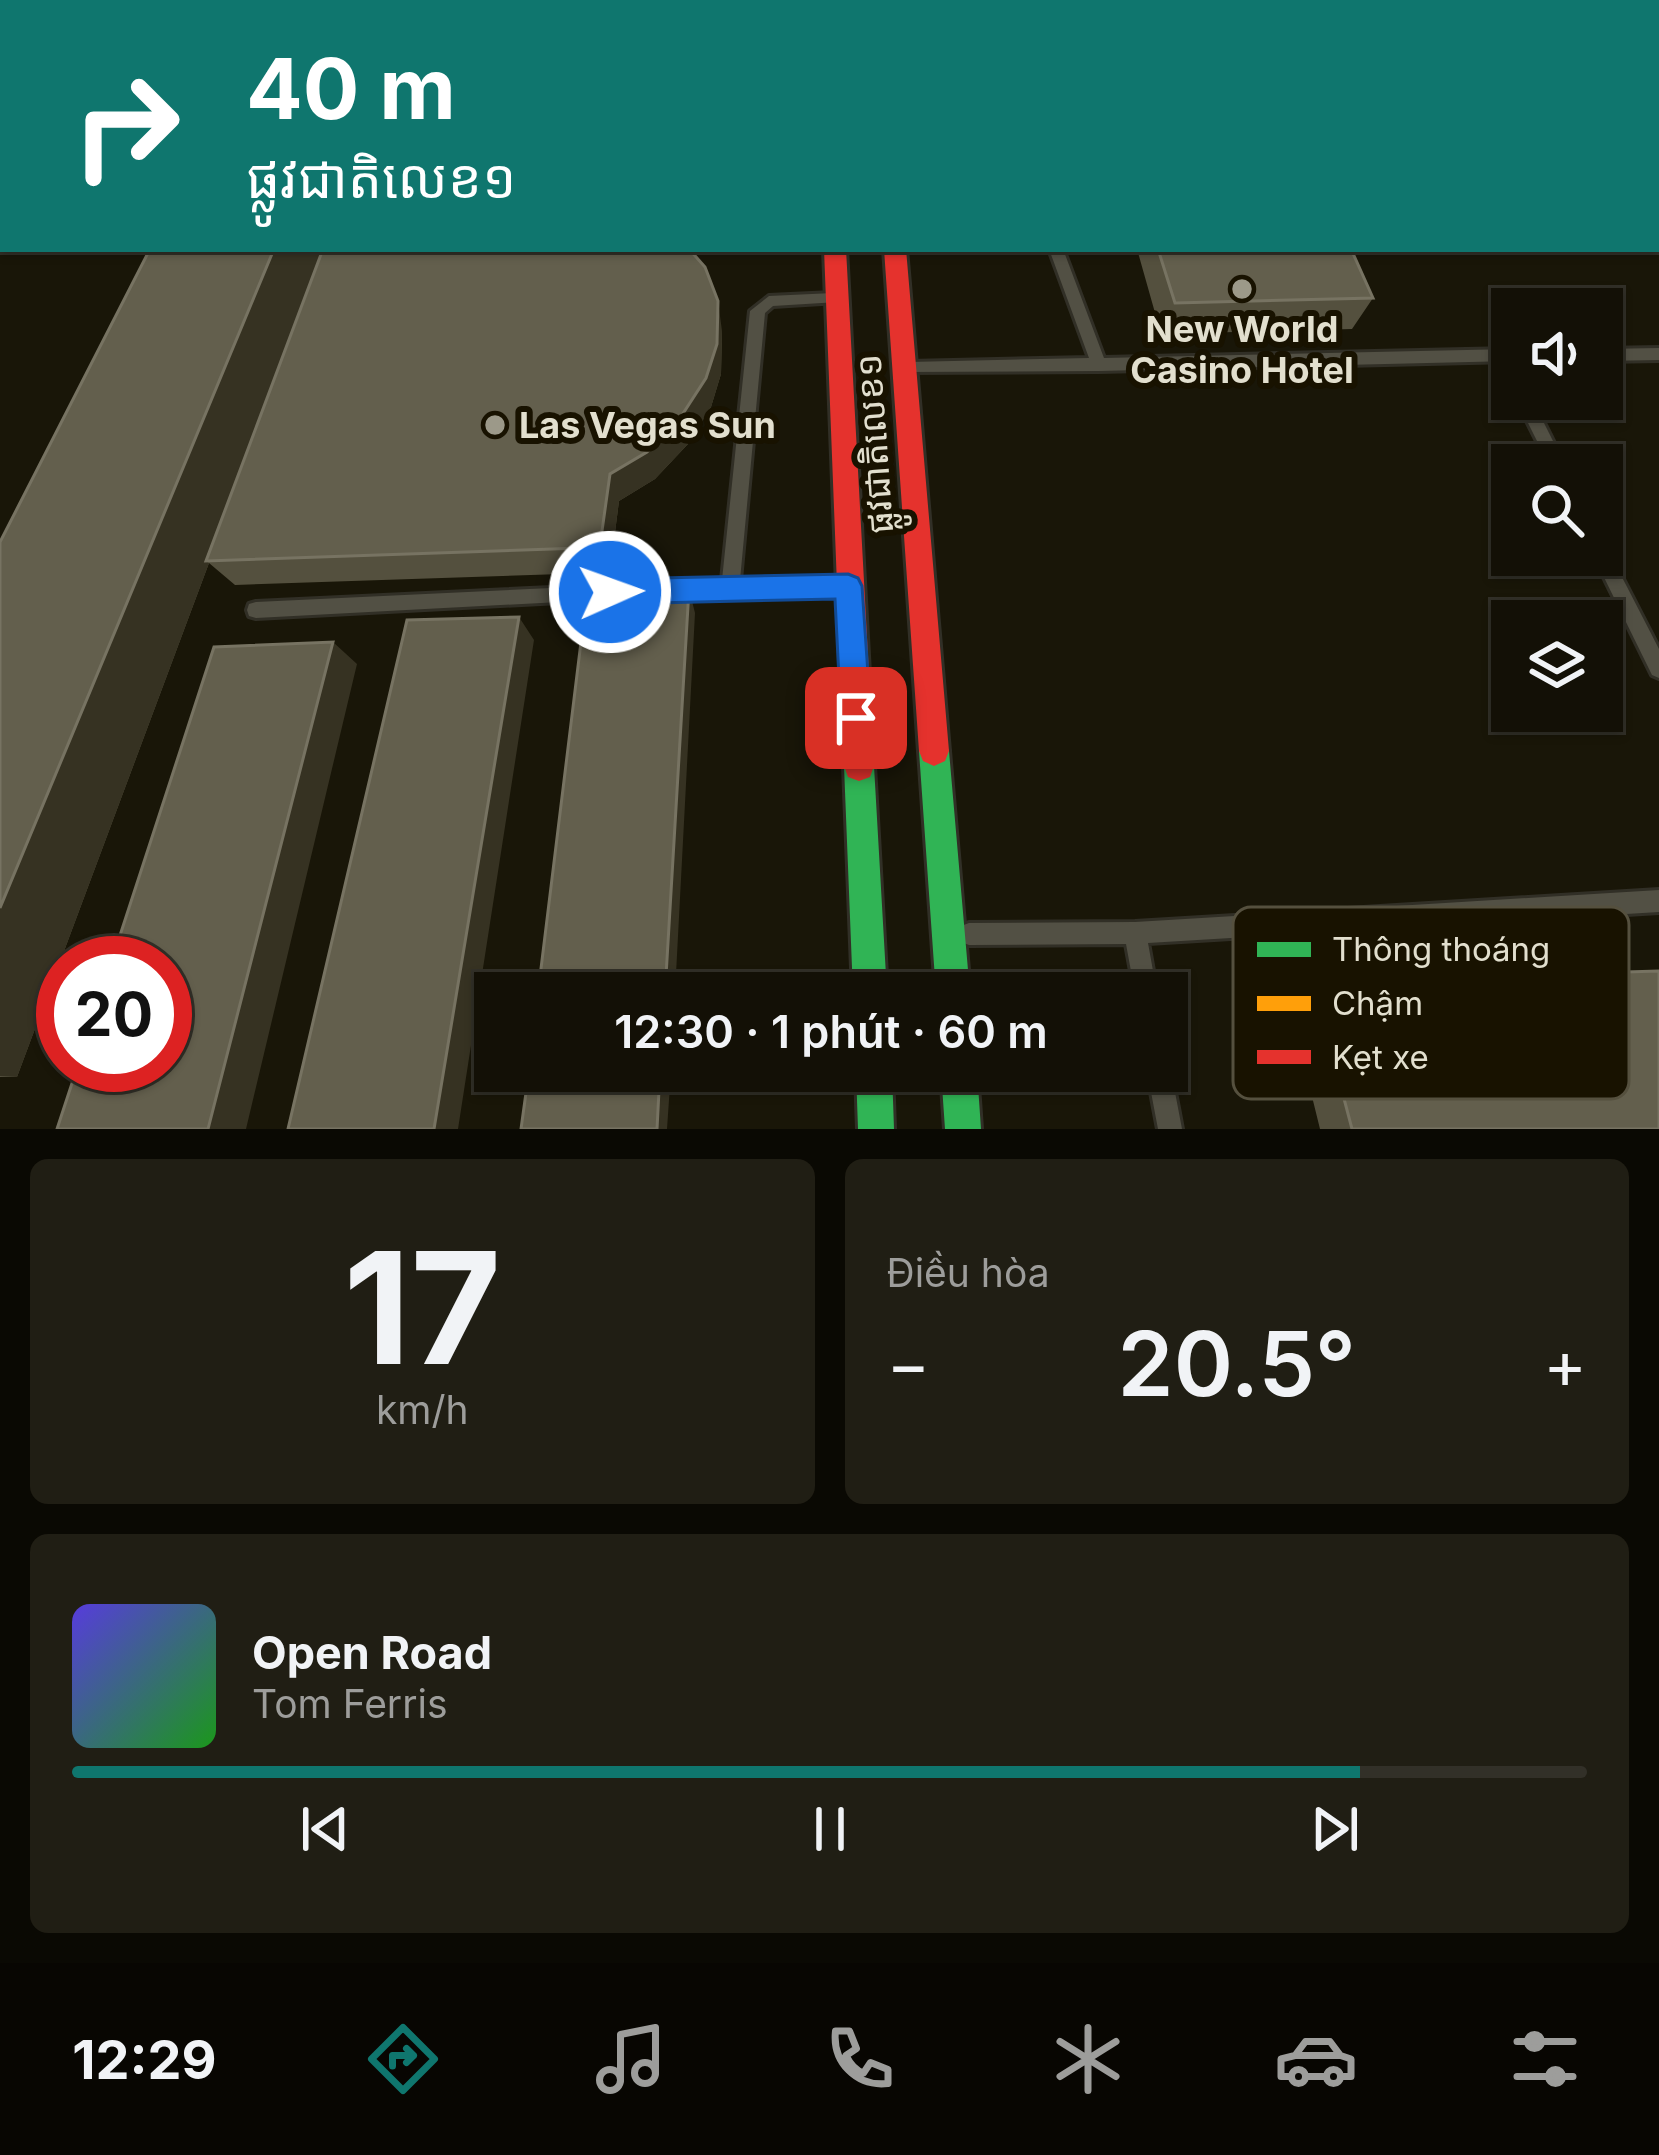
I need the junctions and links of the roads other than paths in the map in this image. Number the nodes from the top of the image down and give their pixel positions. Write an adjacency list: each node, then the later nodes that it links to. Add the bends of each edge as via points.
1 (835, 252): 4 (highway, ផ្លូវជាតិលេខ១)
2 (895, 252): 9 (highway, ផ្លូវជាតិលេខ១)
3 (1057, 252): 8 (lane)
4 (838, 298): 11 (highway, ផ្លូវជាតិលេខ១); 12 (lane, via 769,301 758,311)
5 (1659, 354): 7 (lane)
6 (1491, 355): 8 (lane)
7 (1623, 355)
8 (1099, 365): 9 (lane)
9 (904, 368): 19 (highway, ផ្លូវជាតិលេខ១)
10 (1612, 576): 14 (lane)
11 (848, 586): 12 (lane); 20 (highway, ផ្លូវជាតិលេខ១, via 878,938)
12 (730, 588): 13 (lane)
13 (256, 610)
14 (1659, 669)
15 (1659, 901): 16 (lane)
16 (1558, 907)
17 (1233, 926): 18 (lane)
18 (1135, 932): 19 (lane); 22 (lane)
19 (938, 935): 21 (highway, ផ្លូវជាតិលេខ១)
20 (873, 972)
21 (948, 972)
22 (1142, 972)
23 (875, 1092): 26 (highway)
24 (961, 1092): 27 (highway)
25 (1164, 1092): 28 (lane)
26 (876, 1129)
27 (964, 1129)
28 (1170, 1129)

